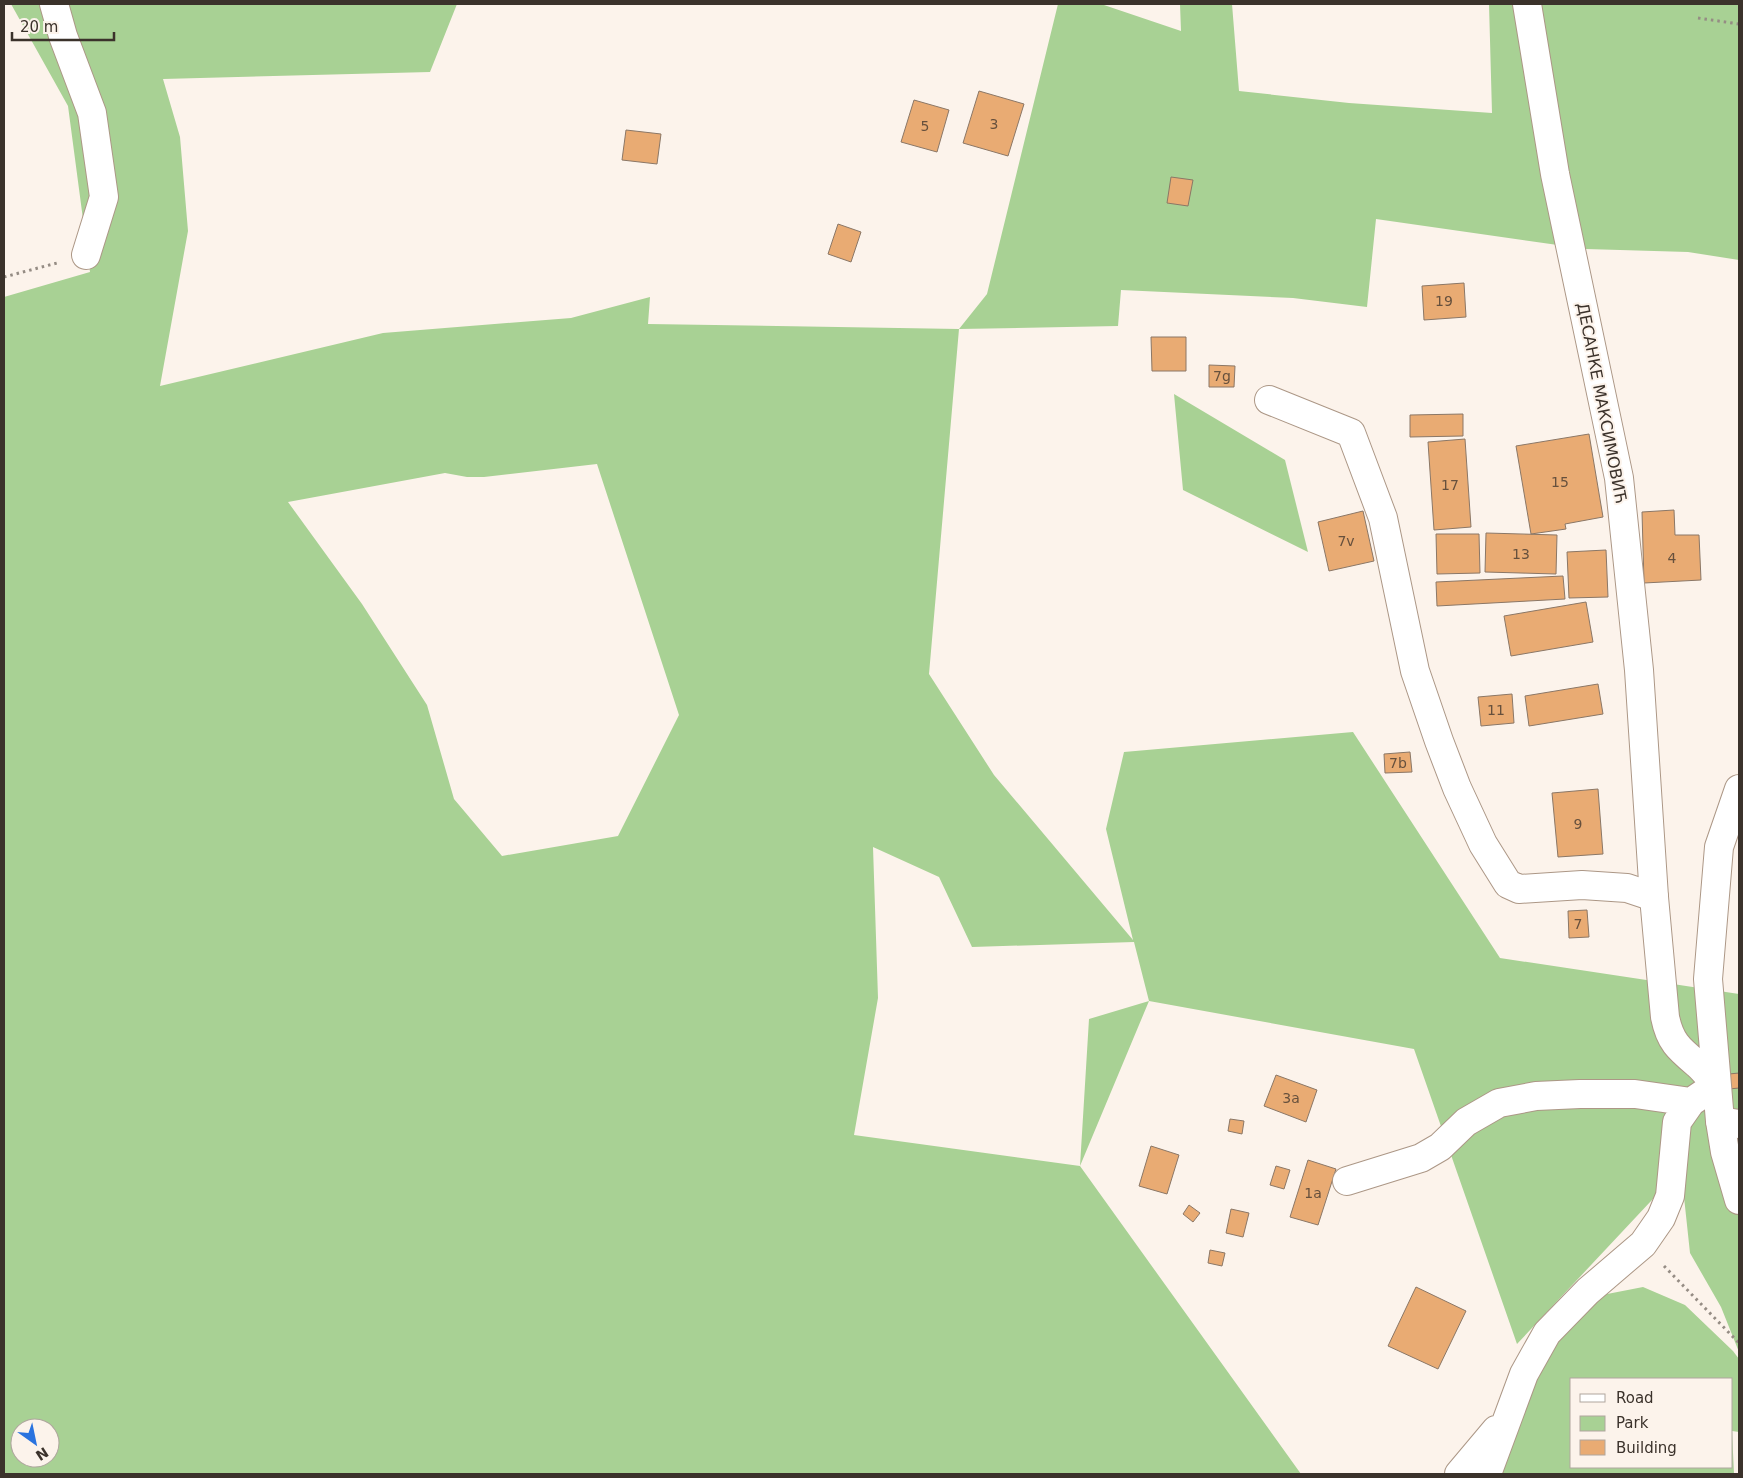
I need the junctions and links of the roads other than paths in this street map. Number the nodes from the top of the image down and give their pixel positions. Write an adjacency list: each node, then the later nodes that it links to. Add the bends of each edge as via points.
1 (54, 4): 3 (street, via 92,113 104,197)
2 (1527, 4): 6 (street, ДЕСАНКЕ МАКСИМОВИЋ, via 1555,174 1619,478 1639,670)
3 (86, 255)
4 (1269, 400): 6 (street, via 1351,433 1383,518 1415,671 1439,741 1483,844 1508,884 1520,889 1582,885 1627,888)
5 (1739, 789): 7 (street, via 1719,847 1710,945 1708,987)
6 (1654, 897): 7 (street, ДЕСАНКЕ МАКСИМОВИЋ, via 1668,1030 1678,1049 1699,1065)
7 (1716, 1085): 8 (street); 9 (street)
8 (1691, 1102): 10 (street, via 1635,1094 1580,1094 1536,1096 1499,1103 1466,1122 1440,1147 1422,1158); 12 (street, via 1677,1122 1670,1196 1661,1218 1643,1244 1588,1291 1547,1333 1524,1374)
9 (1729, 1122): 11 (street, via 1725,1152)
10 (1347, 1181)
11 (1739, 1200)
12 (1509, 1416): 13 (street); 14 (street)
13 (1459, 1474)
14 (1487, 1474)

